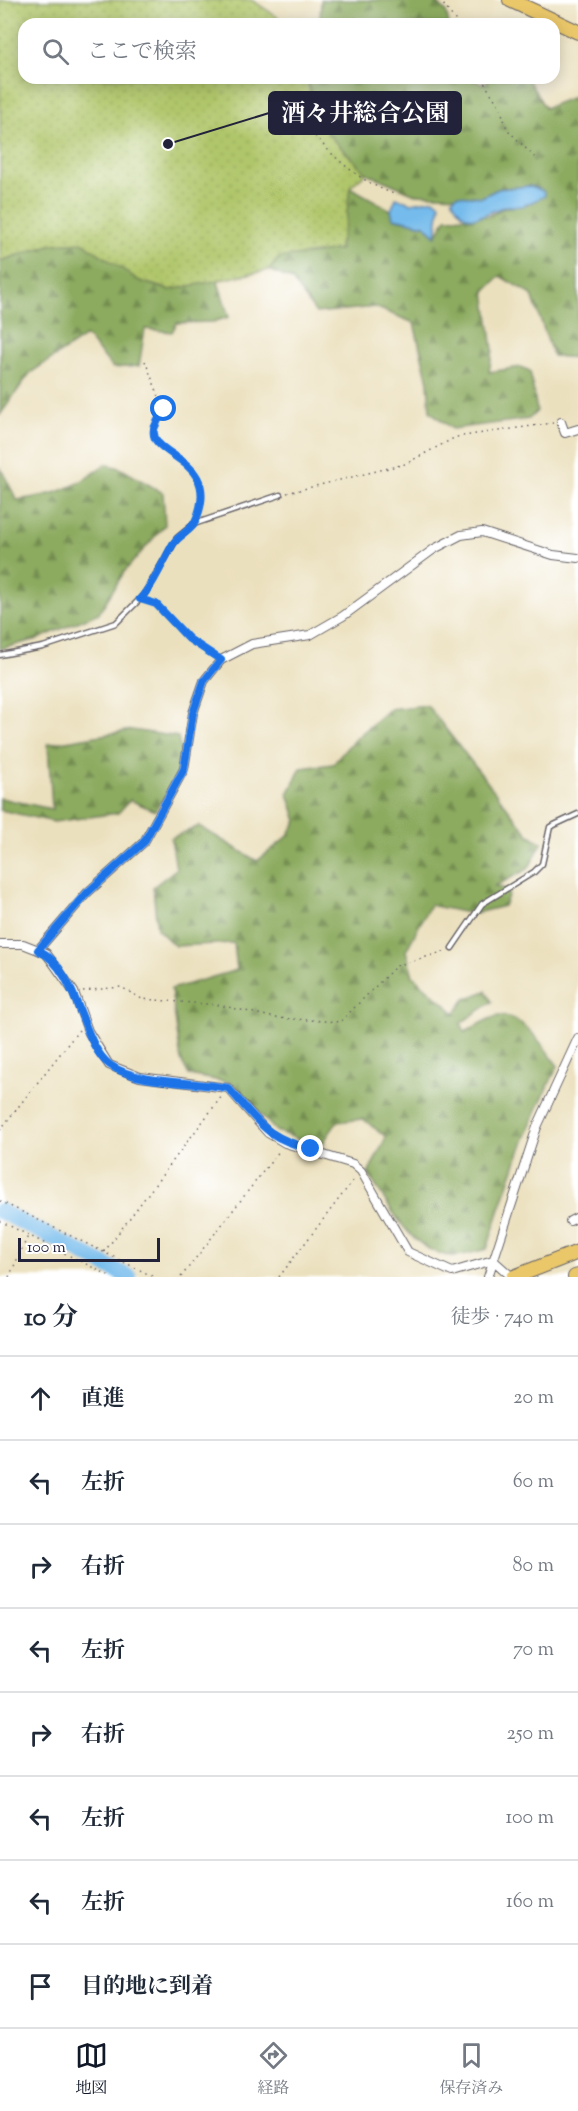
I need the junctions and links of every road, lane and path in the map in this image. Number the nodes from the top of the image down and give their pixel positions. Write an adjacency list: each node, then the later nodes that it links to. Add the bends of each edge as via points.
1 (440, 0): 3 (path)
2 (510, 0): 4 (highway)
3 (454, 18)
4 (548, 18)
5 (560, 24): 6 (highway)
6 (578, 32)
7 (485, 84): 9 (path, via 500,107 507,129)
8 (315, 135): 10 (path, via 336,160 379,189)
9 (538, 161)
10 (397, 195)
11 (145, 361): 15 (path, via 164,409 154,430 156,441 186,461 201,484 201,504)
12 (561, 422): 13 (street, via 564,433); 14 (path, via 456,436 405,464)
13 (578, 429)
14 (280, 495): 15 (lane)
15 (194, 525): 17 (lane, via 177,538)
16 (578, 558): 19 (street, via 553,555 483,532 461,535 434,549 343,616 310,635 252,644)
17 (140, 599): 18 (lane, via 116,623 43,647); 19 (path, via 156,604 189,639)
18 (0, 655)
19 (221, 660): 23 (street, via 204,681 193,713 184,769 144,842 87,893)
20 (578, 814): 22 (lane, via 550,827 542,864 482,903)
21 (0, 944): 23 (street, via 23,944)
22 (452, 948): 24 (path, via 437,956 396,966 340,1022 276,1018 219,1005 142,999 121,987)
23 (38, 950): 24 (street, via 46,953)
24 (74, 992): 25 (street)
25 (85, 1022): 27 (street, via 102,1056 121,1071); 28 (path)
26 (578, 1038): 36 (street, via 537,1127)
27 (228, 1088): 29 (street, via 268,1133); 34 (path)
28 (0, 1130)
29 (285, 1143): 30 (street, via 353,1164); 40 (path)
30 (361, 1171): 36 (street, via 408,1252 452,1272); 41 (path)
31 (0, 1201): 34 (path)
32 (0, 1221): 33 (path)
33 (28, 1235): 37 (path); 38 (path)
34 (104, 1252): 39 (path)
35 (573, 1254): 43 (highway)
36 (493, 1260): 42 (street); 43 (street)
37 (9, 1277)
38 (112, 1277)
39 (154, 1277)
40 (181, 1277)
41 (279, 1277)
42 (488, 1277)
43 (513, 1277)

